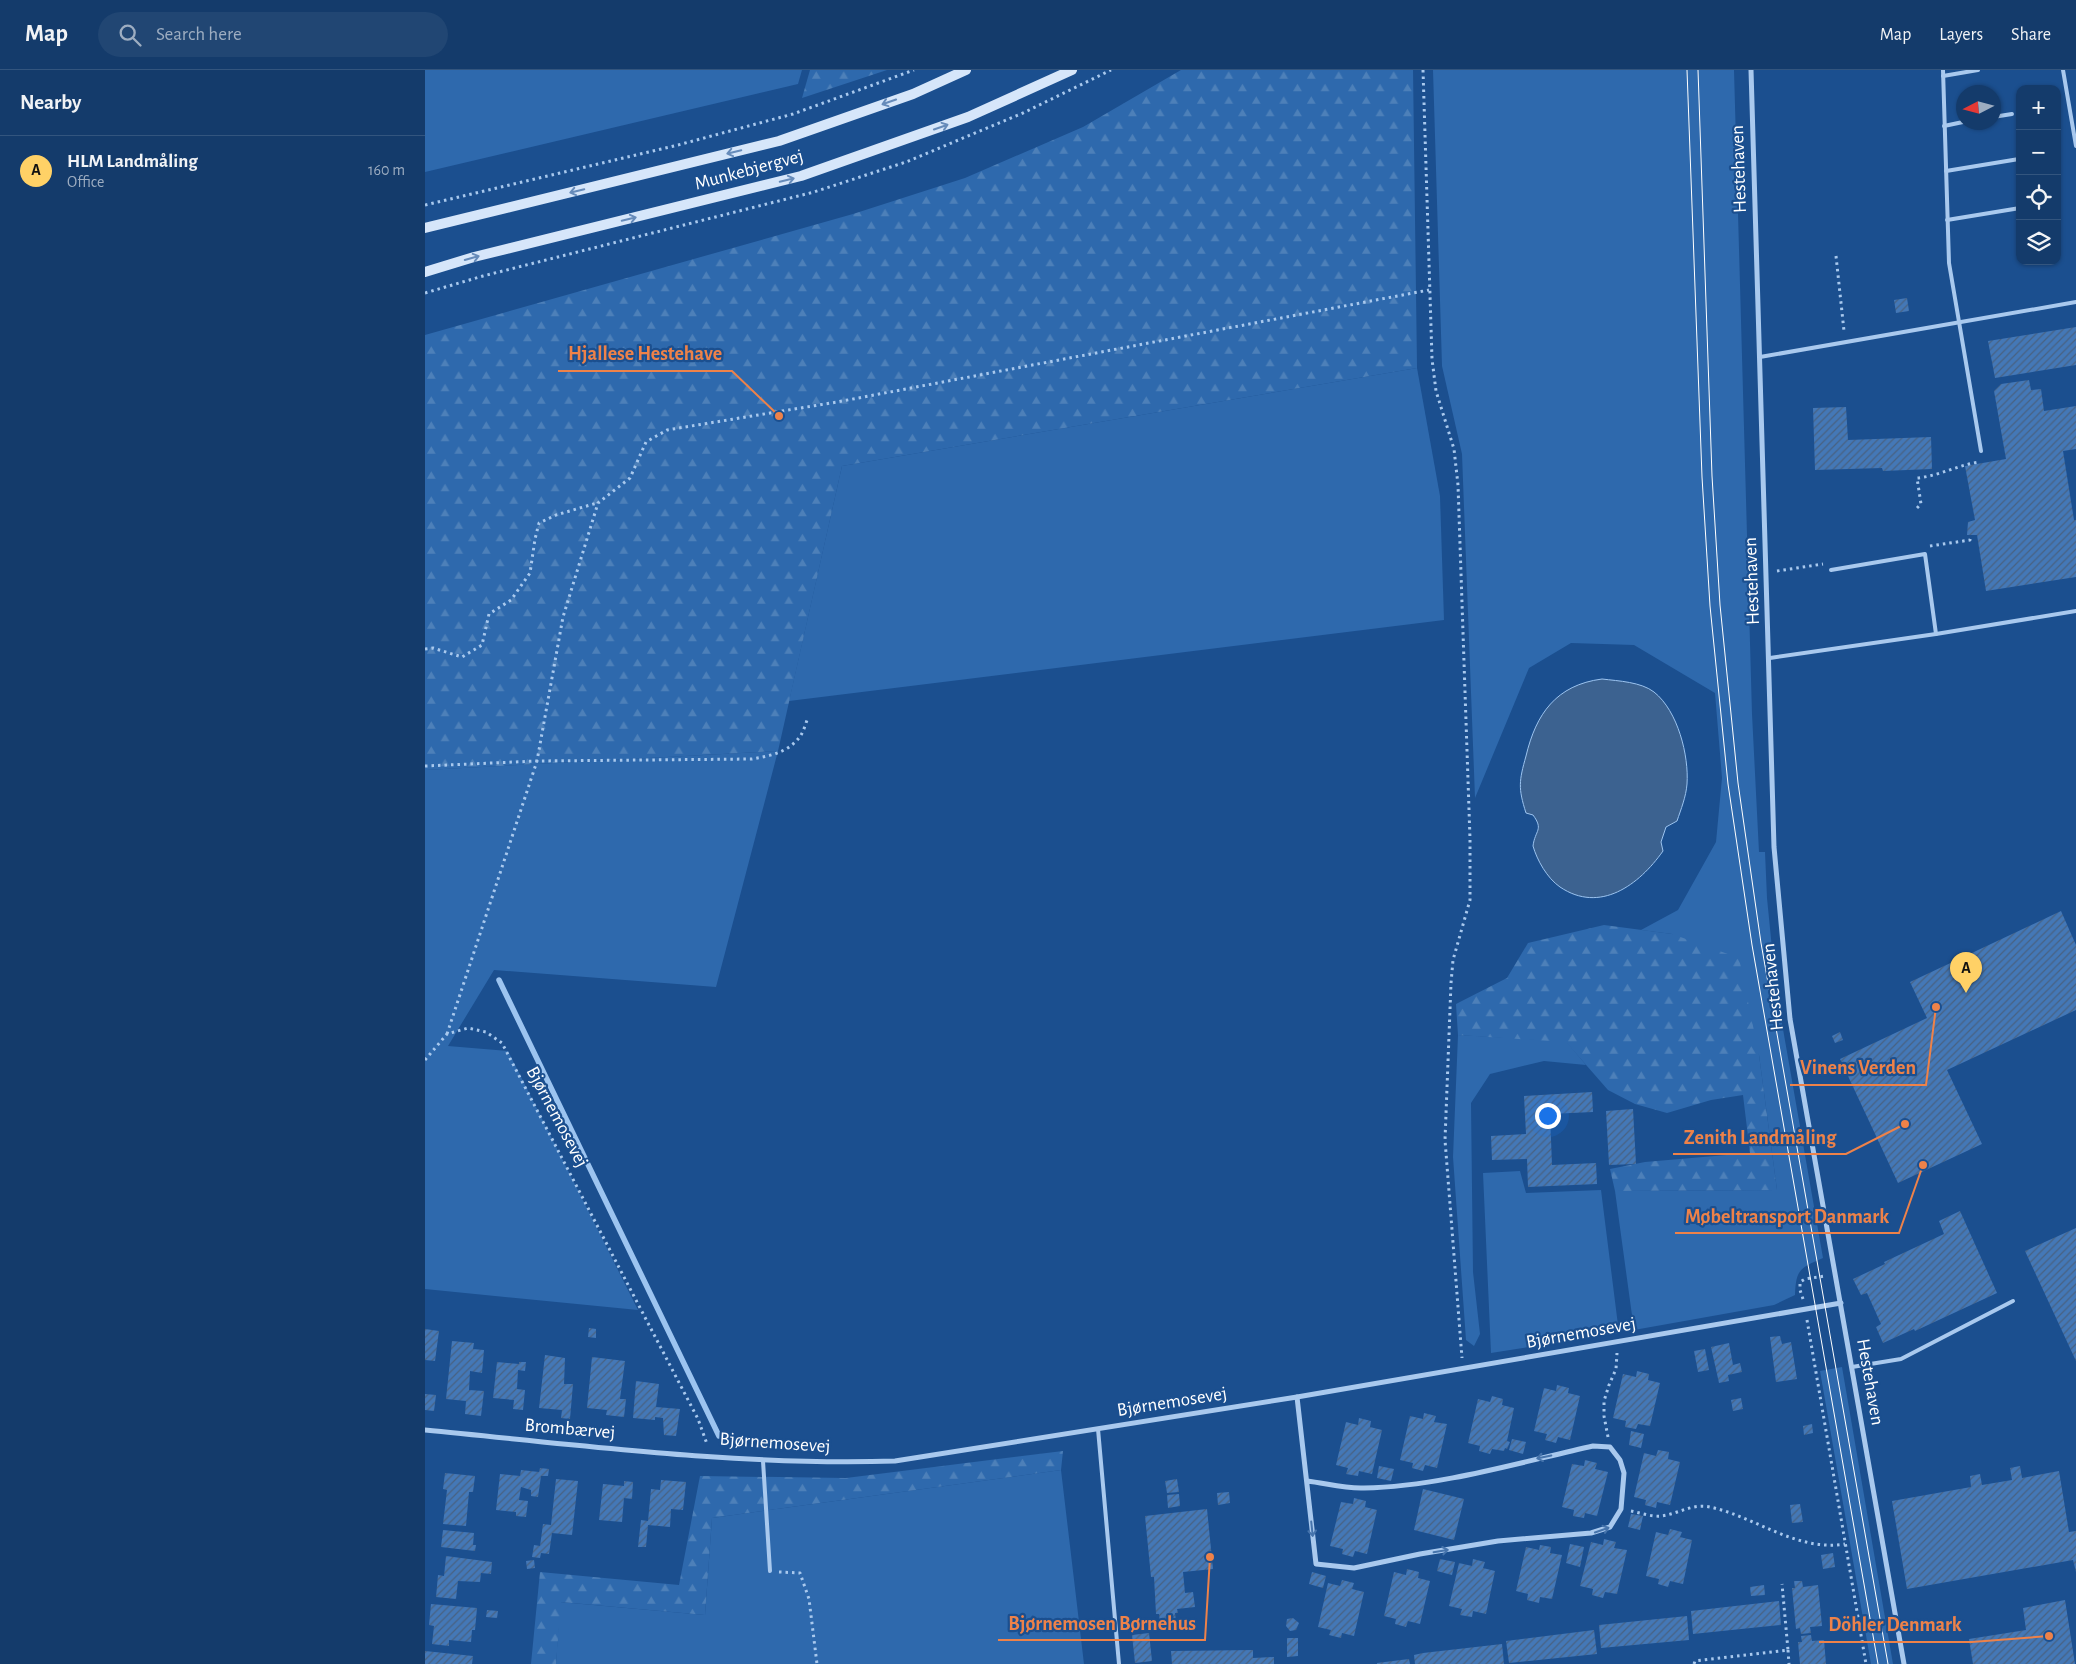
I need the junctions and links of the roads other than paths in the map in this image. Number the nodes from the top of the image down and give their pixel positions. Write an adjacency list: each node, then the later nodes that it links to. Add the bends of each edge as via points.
1 (966, 70): 17 (street, Munkebjergvej, one-way to 17, via 913,94 779,141)
2 (1072, 70): 18 (street, Munkebjergvej, one-way to 2, via 801,176 967,117)
3 (1751, 70): 21 (street, Hestehaven)
4 (1943, 70): 7 (lane)
5 (1978, 70): 7 (lane)
6 (2063, 70): 12 (lane)
7 (1943, 76): 11 (lane)
8 (2012, 114): 9 (lane)
9 (2001, 116)
10 (1956, 124): 11 (lane)
11 (1945, 126): 14 (lane)
12 (2076, 146)
13 (2016, 160): 14 (lane)
14 (1946, 172): 16 (lane)
15 (2016, 209): 16 (lane)
16 (1947, 220): 20 (lane, via 1949,263)
17 (425, 228)
18 (425, 272)
19 (2076, 302): 20 (lane)
20 (1959, 322): 21 (lane); 22 (lane)
21 (1760, 357): 26 (street, Hestehaven)
22 (1981, 451)
23 (1831, 570): 25 (lane, via 1925,554)
24 (2076, 611): 25 (lane)
25 (1936, 634): 26 (lane)
26 (1770, 658): 28 (street, Hestehaven, via 1774,847 1790,1019)
27 (2013, 1301): 29 (lane, via 1901,1359)
28 (1841, 1303): 29 (street, Hestehaven); 30 (street, Bjørnemosevej)
29 (1852, 1367): 38 (street, Hestehaven)
30 (1297, 1397): 31 (street, Bjørnemosevej); 35 (street)
31 (1098, 1429): 34 (street, Bjørnemosevej, via 895,1461); 37 (lane)
32 (425, 1430): 33 (street, Brombærvej)
33 (712, 1457): 34 (street, Bjørnemosevej)
34 (763, 1461): 36 (lane)
35 (1307, 1480): 35 (street, one-way to 35, via 1316,1564 1354,1568 1498,1541 1591,1533 1610,1527 1621,1509 1624,1473 1620,1460 1610,1447 1593,1446 1407,1484 1362,1488)
36 (770, 1571)
37 (1119, 1664)
38 (1904, 1664)

